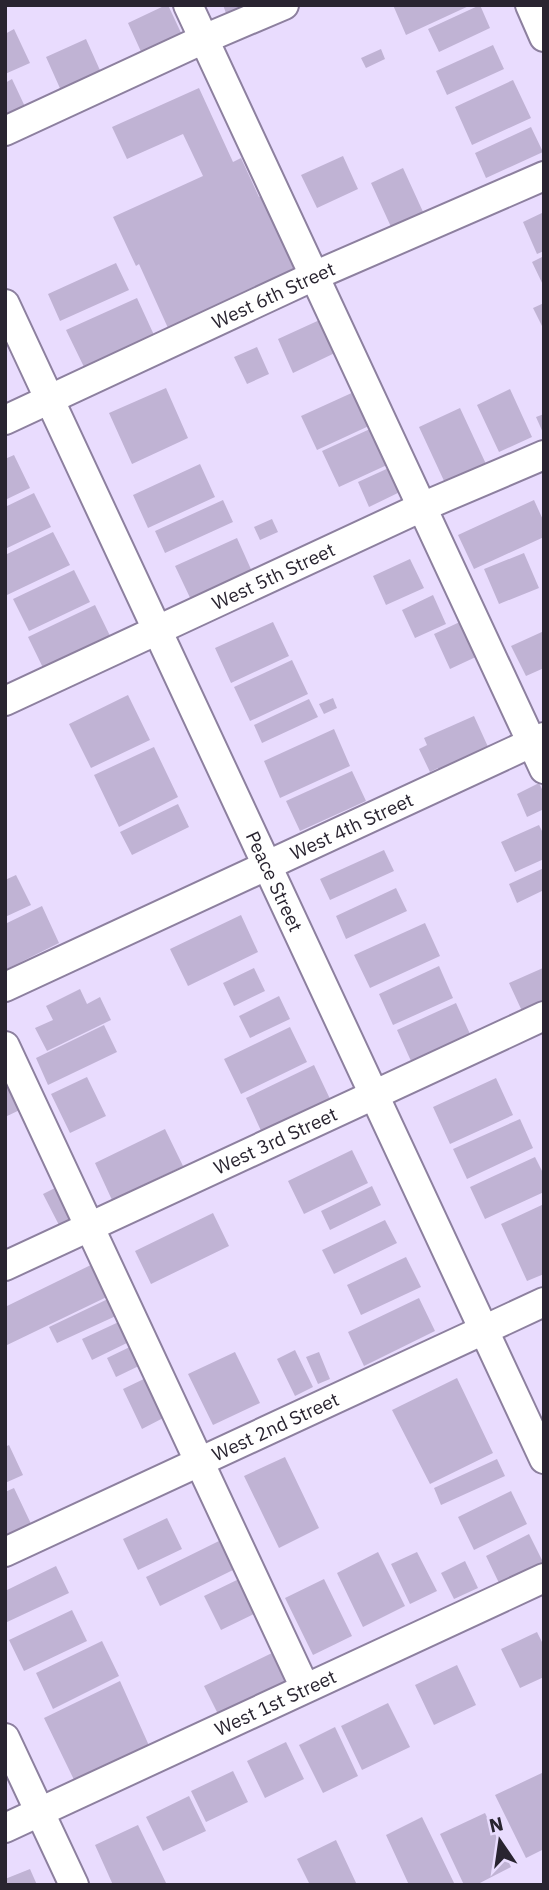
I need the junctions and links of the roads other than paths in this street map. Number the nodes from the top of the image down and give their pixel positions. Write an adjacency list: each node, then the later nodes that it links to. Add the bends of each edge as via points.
1 (188, 5): 5 (street)
2 (284, 5): 5 (street)
3 (530, 5): 4 (street)
4 (544, 37)
5 (204, 39): 6 (street); 8 (street)
6 (5, 131)
7 (544, 176): 8 (street, West 6th Street)
8 (314, 276): 10 (street, West 6th Street); 13 (street)
9 (5, 304): 10 (street, Peace Street)
10 (50, 399): 11 (street, West 6th Street); 14 (street, Peace Street)
11 (5, 420)
12 (544, 455): 13 (street, West 5th Street)
13 (422, 508): 14 (street, West 5th Street); 16 (street)
14 (157, 631): 15 (street, West 5th Street); 18 (street, Peace Street)
15 (5, 701)
16 (538, 740): 17 (street); 18 (street, West 4th Street)
17 (544, 769)
18 (267, 866): 19 (street, West 4th Street); 22 (street, Peace Street)
19 (5, 987)
20 (544, 1016): 22 (street, West 3rd Street)
21 (5, 1046): 23 (street)
22 (373, 1095): 23 (street, West 3rd Street); 26 (street, Peace Street)
23 (89, 1227): 24 (street, West 3rd Street); 28 (street)
24 (5, 1266)
25 (544, 1302): 26 (street, West 2nd Street)
26 (484, 1330): 27 (street, Peace Street); 28 (street, West 2nd Street)
27 (544, 1460)
28 (199, 1463): 29 (street, West 2nd Street); 31 (street)
29 (5, 1552)
30 (544, 1578): 31 (street, West 1st Street)
31 (305, 1689): 33 (street, West 1st Street)
32 (5, 1738): 33 (street)
33 (39, 1812): 34 (street, West 1st Street); 35 (street)
34 (5, 1828)
35 (74, 1885)

